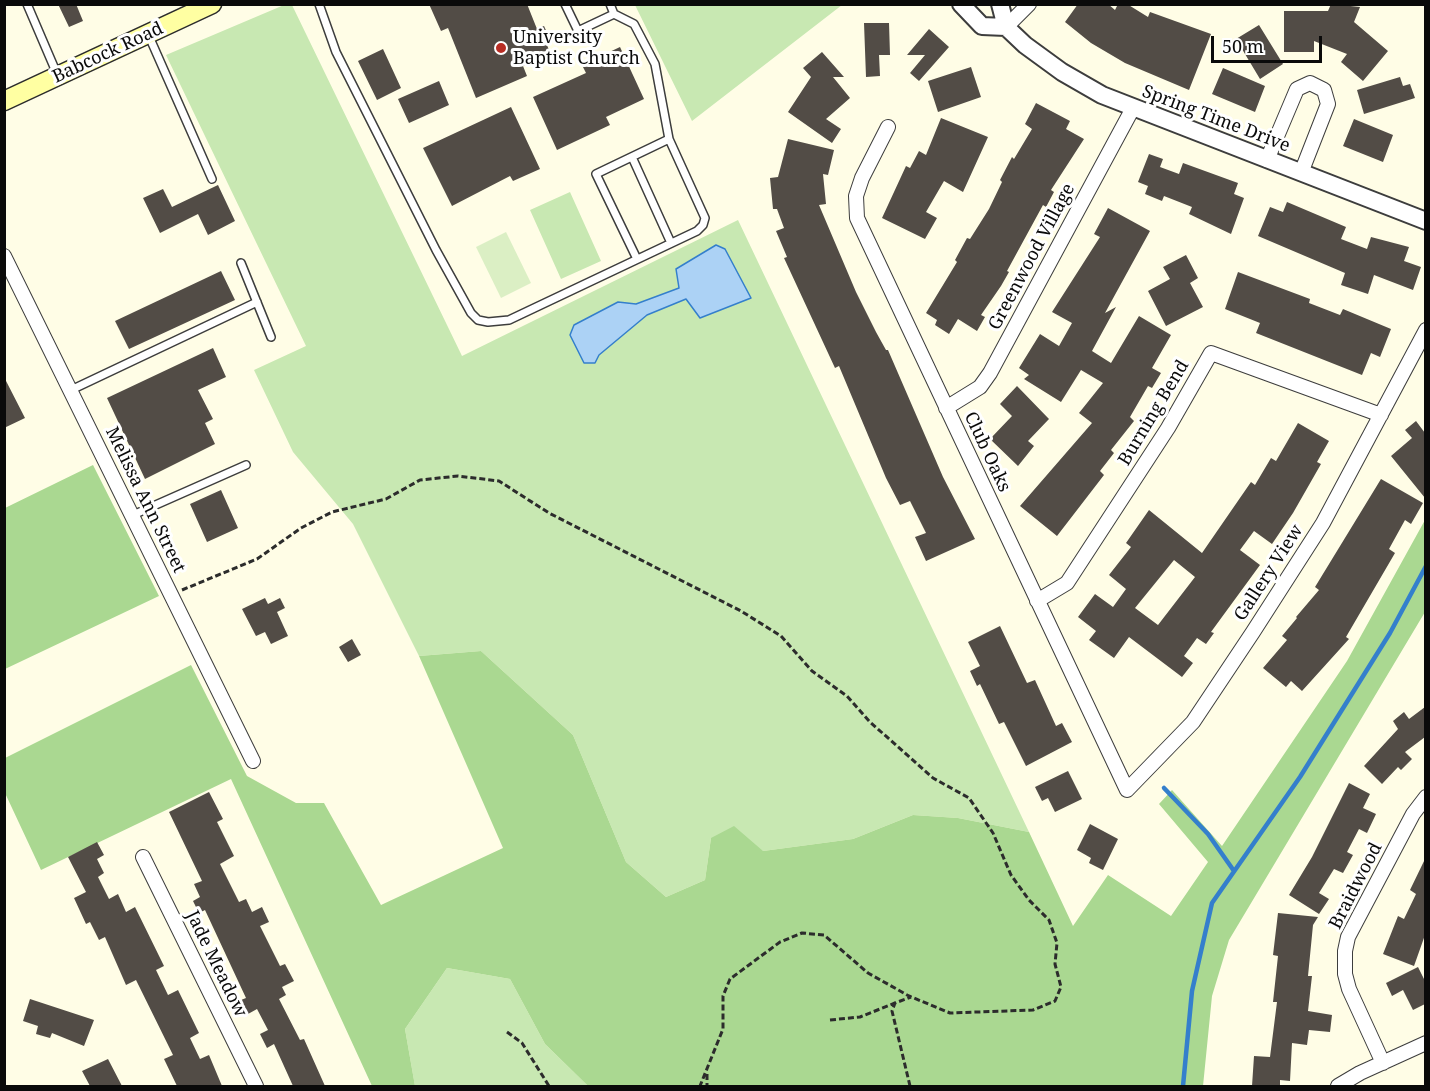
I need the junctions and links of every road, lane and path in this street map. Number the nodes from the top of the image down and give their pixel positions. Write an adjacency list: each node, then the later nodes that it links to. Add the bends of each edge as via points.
1 (27, 4): 12 (lane)
2 (212, 4): 11 (main road, Babcock Road)
3 (319, 4): 24 (lane, via 336,52 436,250 478,320 509,320)
4 (565, 4): 9 (lane, via 578,31)
5 (610, 4): 9 (lane)
6 (961, 4): 10 (street, Spring Time Drive, via 982,26)
7 (1000, 4): 10 (street)
8 (1029, 4): 10 (street)
9 (614, 14): 16 (lane, via 634,24 655,64)
10 (1006, 27): 14 (street, Spring Time Drive, via 1062,72)
11 (148, 34): 12 (main road, Babcock Road); 20 (lane)
12 (58, 76): 13 (main road, Babcock Road)
13 (6, 98)
14 (1133, 108): 18 (street, Spring Time Drive); 31 (street, Greenwood Village, via 990,373 980,387)
15 (888, 127): 31 (street, Club Oaks, via 862,178 856,196 856,218)
16 (669, 139): 17 (lane); 22 (lane, via 705,218 697,231)
17 (632, 157): 22 (lane); 24 (lane, via 596,174)
18 (1267, 160): 19 (street, Spring Time Drive); 19 (street, via 1297,89 1310,83 1324,90 1328,104)
19 (1301, 173): 21 (street, Spring Time Drive)
20 (212, 179)
21 (1425, 221)
22 (671, 243): 24 (lane)
23 (4, 256): 30 (street, Melissa Ann Street)
24 (637, 259)
25 (241, 263): 26 (lane)
26 (257, 302): 28 (lane); 30 (lane)
27 (1425, 330): 29 (street, Gallery View)
28 (271, 337)
29 (1419, 359): 32 (street, Gallery View)
30 (71, 390): 34 (street, Melissa Ann Street)
31 (946, 408): 36 (street, Club Oaks)
32 (1381, 415): 36 (street, Burning Bend, via 1211,353 1168,428 1067,583); 38 (street, Gallery View, via 1323,523 1193,722)
33 (246, 465): 34 (lane)
34 (132, 514): 35 (street, Melissa Ann Street)
35 (172, 594): 37 (street, Melissa Ann Street); 41 (path, via 257,559 332,512 386,499 420,480 458,476 499,481 549,513 741,611 781,636 812,671 847,696 933,778 969,798 993,833 1011,875 1048,920 1057,943 1055,964 1061,987 1055,1001 1033,1010 950,1013)
36 (1037, 601): 38 (street, Club Oaks)
37 (253, 761)
38 (1127, 790)
39 (1425, 797): 46 (street, Braidwood, via 1348,937 1345,951 1349,989)
40 (143, 857): 48 (street, Jade Meadow)
41 (911, 997): 42 (path); 47 (path, via 868,973 824,935 802,933 780,942 730,979 723,996 723,1029)
42 (895, 1003): 43 (path, via 860,1017); 52 (path, via 892,1017)
43 (830, 1020)
44 (507, 1032): 49 (path, via 522,1043)
45 (1425, 1043): 46 (street)
46 (1383, 1063): 53 (street)
47 (707, 1072): 50 (path); 51 (path)
48 (256, 1086)
49 (549, 1086)
50 (700, 1086)
51 (707, 1086)
52 (910, 1086)
53 (1338, 1086)

